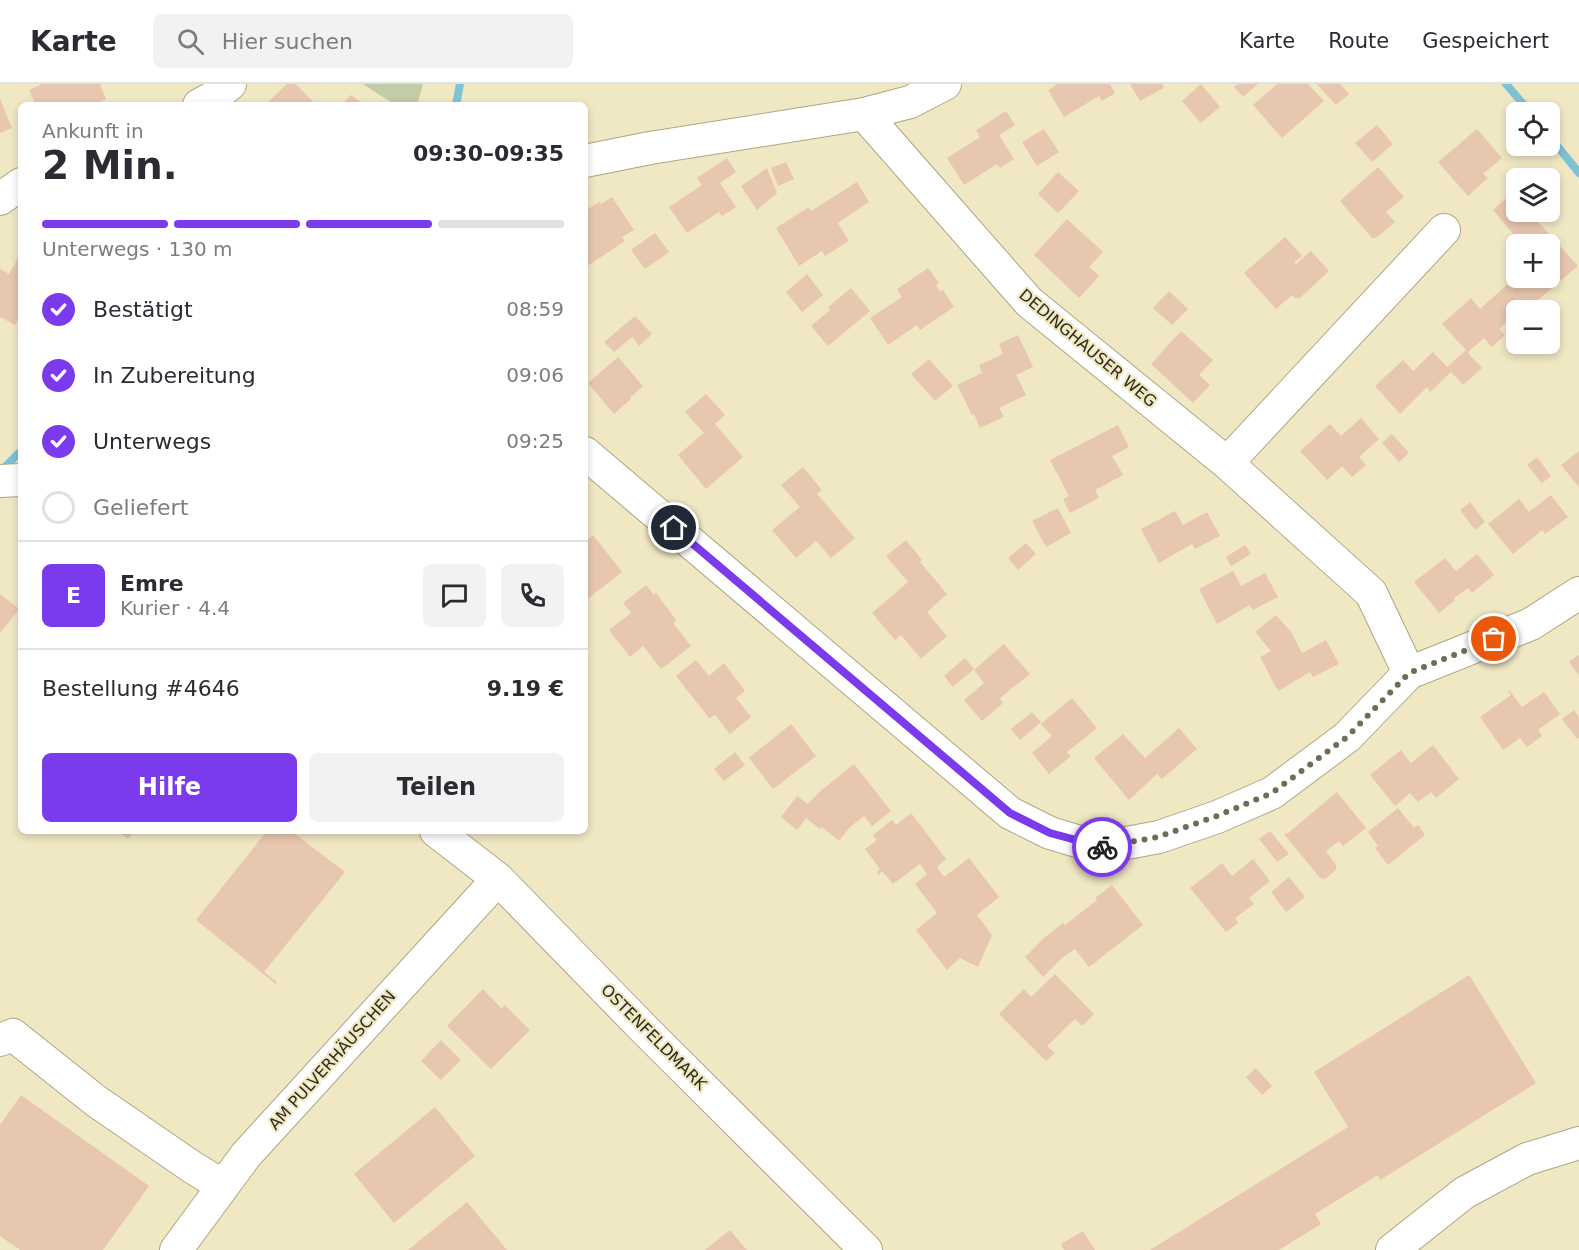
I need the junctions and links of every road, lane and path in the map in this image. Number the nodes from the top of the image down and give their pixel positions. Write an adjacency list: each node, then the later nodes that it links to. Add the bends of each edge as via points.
1 (230, 84): 3 (street)
2 (945, 84): 4 (street, via 910,102)
3 (205, 102)
4 (864, 114): 5 (street); 10 (street, DEDINGHAUSER WEG, via 1029,303)
5 (588, 160)
6 (18, 186): 7 (street)
7 (0, 199)
8 (1444, 230): 10 (street)
9 (588, 456): 14 (street, via 1010,813 1050,833 1100,848 1158,837 1272,793 1347,737)
10 (1227, 464): 14 (street, DEDINGHAUSER WEG, via 1371,593)
11 (18, 480): 12 (street)
12 (0, 481)
13 (1579, 593): 14 (street, via 1531,624)
14 (1409, 673)
15 (440, 834): 16 (street, OSTENFELDMARK)
16 (498, 879): 19 (street, AM PULVERHÄUSCHEN, via 246,1155); 21 (street, OSTENFELDMARK)
17 (0, 1040): 19 (street, via 14,1035 96,1101)
18 (1579, 1143): 22 (street, via 1527,1159 1464,1193)
19 (223, 1186): 20 (street, AM PULVERHÄUSCHEN)
20 (176, 1250)
21 (866, 1250)
22 (1392, 1250)

